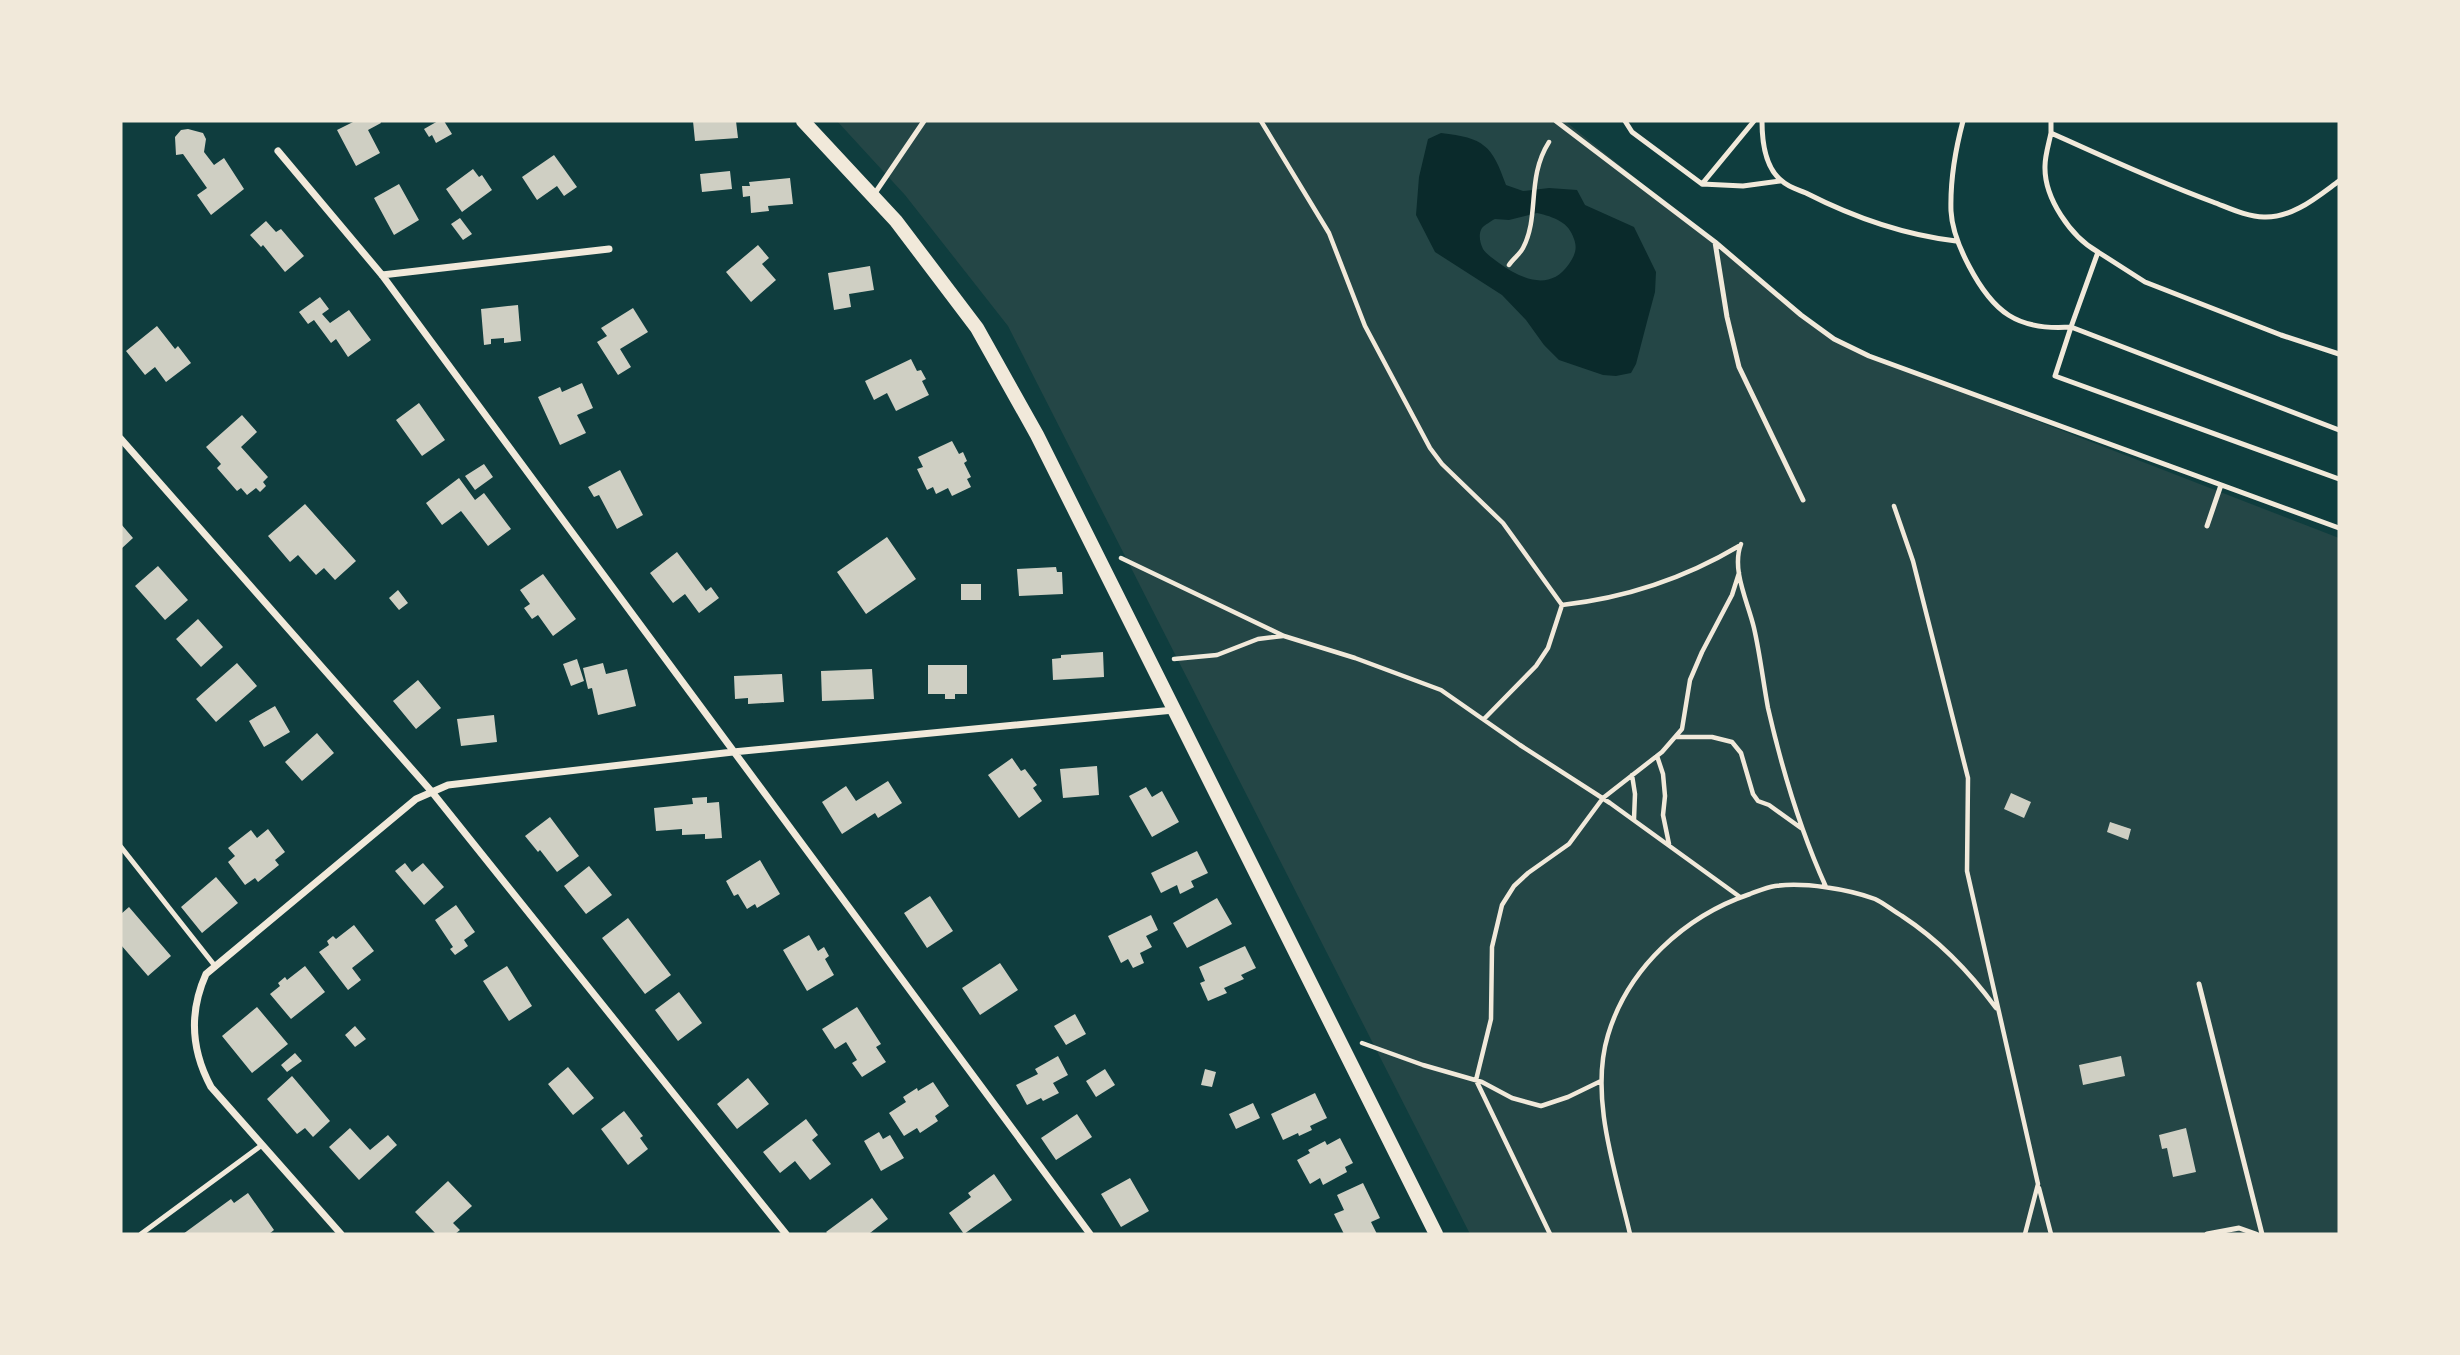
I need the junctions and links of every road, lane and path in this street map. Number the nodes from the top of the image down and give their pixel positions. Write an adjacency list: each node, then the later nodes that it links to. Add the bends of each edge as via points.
1 (803, 121): 16 (main road)
2 (925, 121): 16 (lane)
3 (1261, 121): 35 (path, via 1329,233 1365,326 1430,448 1503,523)
4 (1556, 121): 18 (lane)
5 (1625, 121): 15 (lane, via 1632,132)
6 (1754, 121): 15 (lane)
7 (1762, 121): 13 (lane, via 1762,142)
8 (1963, 121): 17 (lane, via 1952,164 1951,213)
9 (2051, 121): 10 (lane)
10 (2051, 133): 14 (lane, via 2180,190 2263,218 2306,205); 20 (lane, via 2044,167 2052,198 2081,243)
11 (1549, 142): 21 (path, via 1539,158 1522,248)
12 (278, 151): 22 (street)
13 (1780, 181): 15 (lane, via 1743,186); 17 (lane, via 1835,208 1928,237)
14 (2339, 181)
15 (1702, 184)
16 (873, 196): 38 (main road, via 977,328 1037,435)
17 (1956, 241): 23 (lane, via 1996,307 2032,324)
18 (1715, 242): 28 (lane, via 1801,315 1834,339 1869,356); 29 (lane, via 1739,367)
19 (608, 249): 22 (street)
20 (2098, 252): 23 (lane); 24 (lane, via 2145,282)
21 (1509, 265)
22 (382, 275): 41 (street)
23 (2071, 327): 25 (lane); 27 (lane, via 2055,376)
24 (2339, 354)
25 (2339, 430)
26 (121, 439): 44 (street)
27 (2339, 479)
28 (2221, 485): 31 (lane); 32 (lane)
29 (1803, 500)
30 (1894, 506): 54 (path, via 1913,561 1968,778 1967,871)
31 (2207, 526)
32 (2339, 528)
33 (1121, 558): 36 (path)
34 (1739, 573): 35 (path, via 1741,544 1646,588); 40 (path, via 1690,680 1682,729); 47 (path)
35 (1562, 605): 39 (path, via 1548,648 1536,666)
36 (1284, 636): 37 (path, via 1258,639 1217,655); 39 (path, via 1441,690)
37 (1174, 659)
38 (1175, 710): 41 (street); 64 (main road)
39 (1484, 719): 45 (path)
40 (1675, 737): 42 (path); 47 (path, via 1732,742 1741,752 1758,801)
41 (733, 752): 44 (street, via 448,785); 63 (street)
42 (1657, 756): 43 (path); 48 (path, via 1663,774)
43 (1632, 775): 45 (path); 46 (path)
44 (432, 792): 52 (street, via 416,799); 62 (street)
45 (1603, 798): 46 (path); 56 (path, via 1569,844 1528,873 1502,905 1492,947 1492,1019)
46 (1634, 820): 48 (path)
47 (1801, 828): 50 (path)
48 (1669, 846): 51 (path)
49 (121, 847): 52 (lane)
50 (1826, 888): 51 (path, via 1774,886); 54 (path, via 1876,900 1929,933 1972,974)
51 (1740, 897): 57 (path, via 1689,925 1653,957 1625,994 1607,1037)
52 (215, 966): 58 (street, via 206,974 196,1001 198,1060 211,1087)
53 (2199, 984): 71 (lane)
54 (1999, 1012): 59 (path)
55 (1362, 1043): 56 (path)
56 (1476, 1080): 57 (path, via 1512,1098 1541,1105); 65 (path)
57 (1601, 1081): 66 (path, via 1604,1120)
58 (261, 1145): 60 (lane); 61 (street)
59 (2038, 1184): 67 (path); 68 (path)
60 (141, 1234)
61 (341, 1234)
62 (786, 1234)
63 (1090, 1234)
64 (1436, 1234)
65 (1550, 1234)
66 (1630, 1234)
67 (2025, 1234)
68 (2051, 1234)
69 (2207, 1234): 70 (lane, via 2239,1228)
70 (2256, 1234)
71 (2262, 1234)

